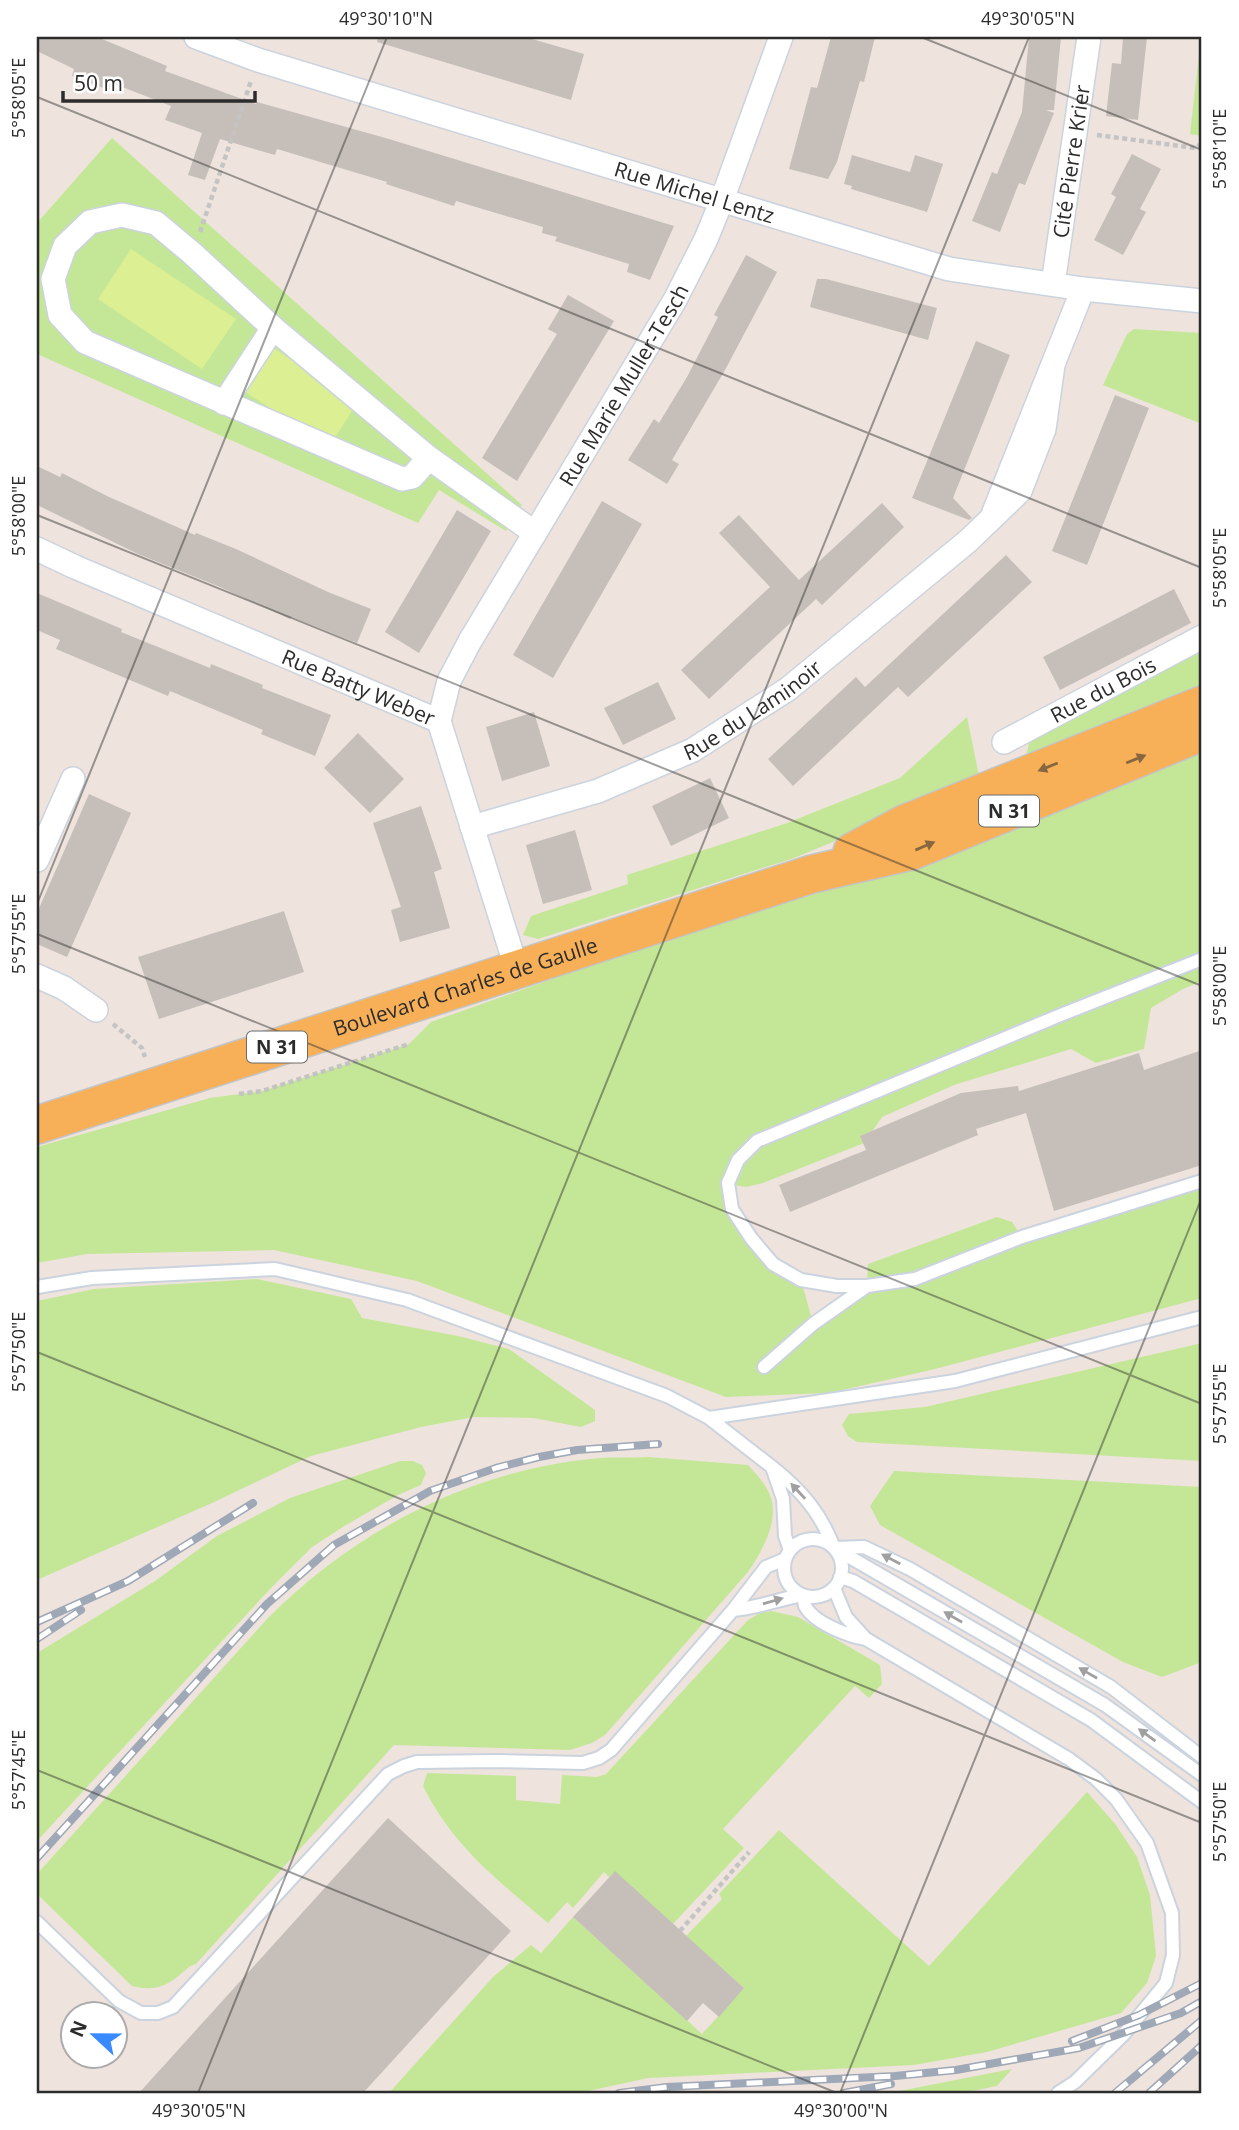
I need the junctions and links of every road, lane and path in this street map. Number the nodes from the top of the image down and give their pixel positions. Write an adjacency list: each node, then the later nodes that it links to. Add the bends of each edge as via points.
1 (196, 37): 4 (street, Rue Michel Lentz)
2 (781, 37): 7 (street, Rue Marie Muller-Tesch)
3 (1089, 37): 5 (street, Cité Pierre Krier)
4 (258, 60): 7 (street, Rue Michel Lentz); 8 (path)
5 (1075, 132): 6 (path, via 1195,148); 9 (street, Cité Pierre Krier)
6 (1202, 141)
7 (722, 200): 9 (street, Rue Michel Lentz, via 949,269); 15 (street, Rue Marie Muller-Tesch, via 675,299)
8 (193, 254): 12 (street); 13 (street, via 156,223 122,215 90,222 65,246 53,279 60,315 85,342)
9 (1054, 284): 10 (street, Rue Michel Lentz)
10 (1083, 289): 11 (street, Rue Michel Lentz); 23 (street, Rue du Laminoir, via 991,519 968,541 788,689 693,750 598,791)
11 (1202, 301)
12 (273, 328): 13 (street); 14 (street)
13 (224, 403): 14 (street, via 402,479 412,477)
14 (429, 458): 15 (street)
15 (535, 533): 19 (street, Rue Marie Muller-Tesch, via 449,681)
16 (37, 549): 19 (street, Rue Batty Weber)
17 (1202, 636): 21 (street, Rue du Bois)
18 (1202, 705): 25 (main road, Boulevard Charles de Gaulle / N 31, one-way to 25, via 904,824)
19 (439, 721): 23 (street, Rue Batty Weber)
20 (1202, 732): 25 (main road, Boulevard Charles de Gaulle / N 31, one-way to 20, via 912,851)
21 (1004, 742)
22 (72, 779): 24 (street)
23 (472, 827): 27 (street, Rue Batty Weber)
24 (37, 859)
25 (812, 874): 27 (main road, Boulevard Charles de Gaulle / N 31)
26 (1202, 959): 34 (lane, via 757,1141 738,1160 728,1183 732,1209 751,1238 773,1264 801,1280)
27 (517, 970): 32 (main road, Boulevard Charles de Gaulle / N 31)
28 (37, 976): 29 (street)
29 (96, 1010)
30 (409, 1044): 31 (path)
31 (262, 1091)
32 (37, 1125)
33 (1202, 1181): 34 (lane, via 1022,1237 915,1279)
34 (867, 1286): 37 (lane, via 813,1324)
35 (37, 1287): 38 (lane, via 92,1278 275,1269 407,1300 667,1396)
36 (1202, 1317): 38 (lane, via 955,1381)
37 (764, 1367)
38 (709, 1419): 39 (lane)
39 (772, 1467): 40 (lane, one-way to 39, via 814,1508); 41 (lane, via 783,1499)
40 (834, 1548): 41 (lane, via 816,1539 797,1544); 42 (lane, via 841,1565); 46 (lane, one-way to 40, via 1111,1687 910,1569 864,1547); 47 (lane, one-way to 40, via 1105,1704)
41 (787, 1555): 43 (lane, via 786,1579); 44 (lane, via 766,1567)
42 (837, 1582): 43 (lane, via 824,1595); 45 (lane, via 846,1617); 48 (lane, via 853,1581 1091,1720)
43 (803, 1595): 44 (lane, one-way to 43); 45 (lane, via 805,1606 820,1620)
44 (733, 1610): 50 (lane, via 611,1750 599,1758 583,1763 417,1762 388,1774 173,2007 141,2013 119,2001)
45 (866, 1639): 52 (lane, via 1069,1759 1116,1799 1147,1843 1172,1913 1174,1955 1166,1983 1124,2034)
46 (1202, 1757)
47 (1202, 1775)
48 (1202, 1801)
49 (748, 1852): 51 (path)
50 (37, 1922)
51 (680, 1931)
52 (1058, 2093)

